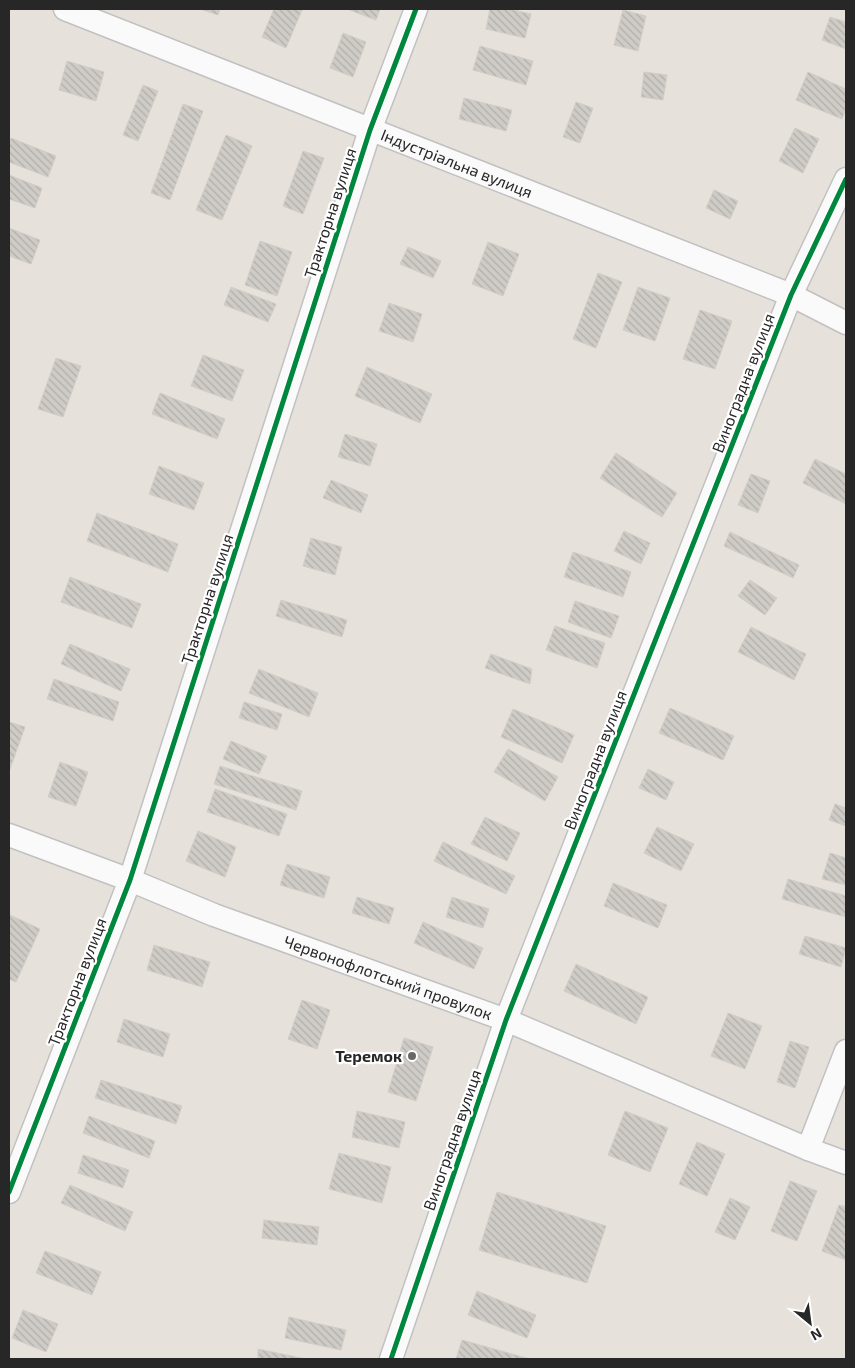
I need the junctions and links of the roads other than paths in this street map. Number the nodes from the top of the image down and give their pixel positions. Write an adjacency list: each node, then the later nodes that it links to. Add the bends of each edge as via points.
1 (64, 9): 3 (street, Індустріальна вулиця)
2 (416, 9): 3 (street, Тракторна вулиця)
3 (370, 130): 5 (street, Індустріальна вулиця); 8 (street, Тракторна вулиця)
4 (846, 179): 5 (street, Виноградна вулиця)
5 (791, 295): 6 (street, Індустріальна вулиця); 9 (street, Виноградна вулиця)
6 (846, 323)
7 (9, 835): 8 (street, Червонофлотський провулок)
8 (130, 880): 9 (street, Червонофлотський провулок, via 214,915); 13 (street, Тракторна вулиця)
9 (506, 1020): 11 (street, Червонофлотський провулок); 14 (street, Виноградна вулиця)
10 (846, 1051): 11 (street)
11 (808, 1149): 12 (street, Червонофлотський провулок)
12 (846, 1163)
13 (9, 1192)
14 (391, 1359)

